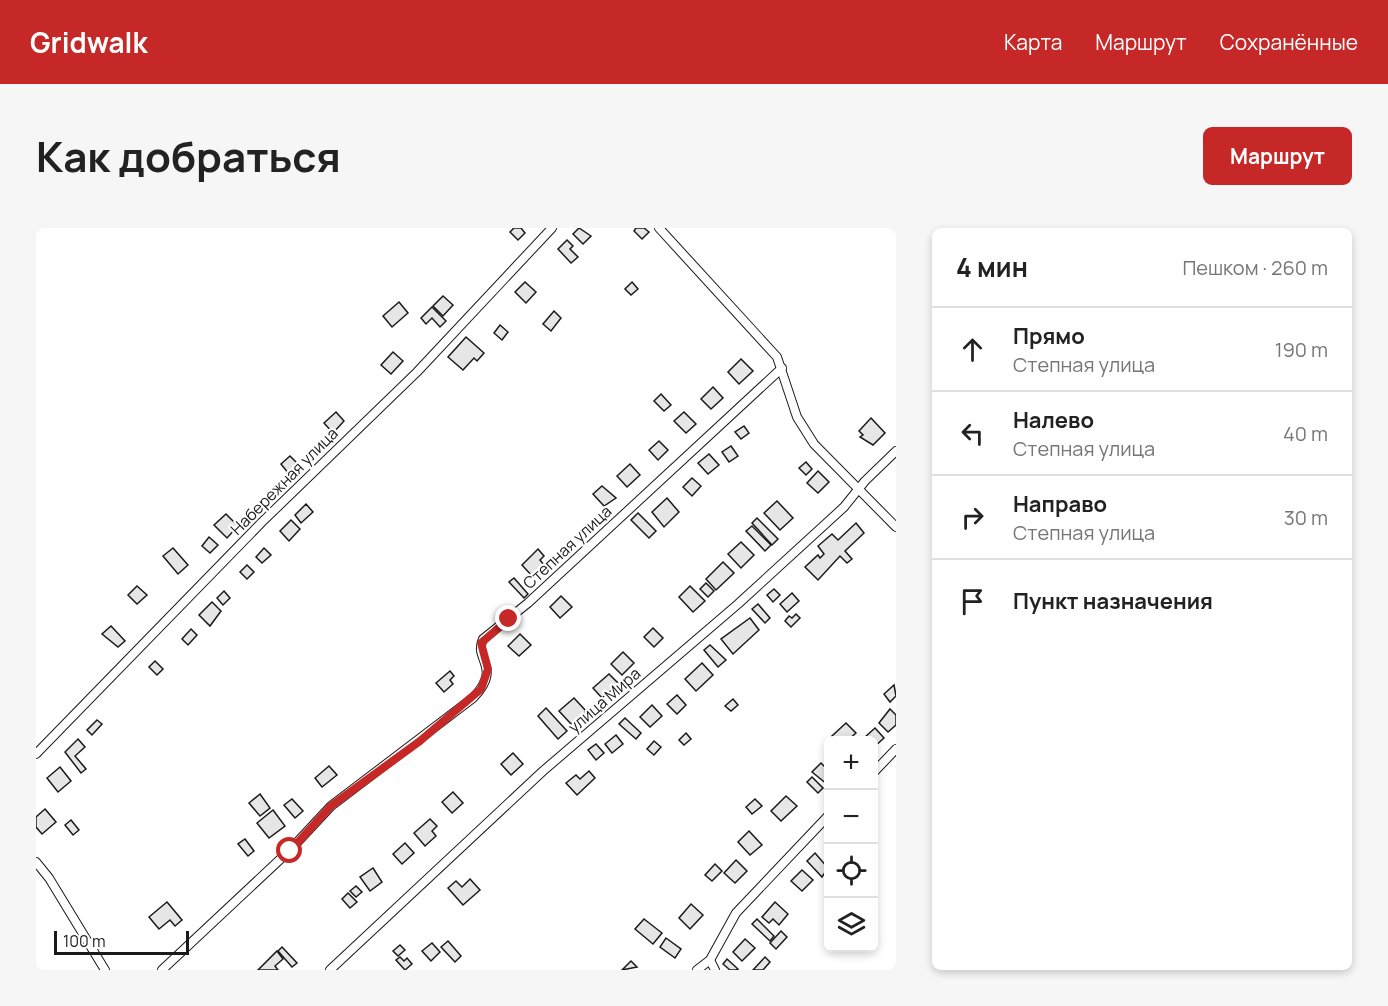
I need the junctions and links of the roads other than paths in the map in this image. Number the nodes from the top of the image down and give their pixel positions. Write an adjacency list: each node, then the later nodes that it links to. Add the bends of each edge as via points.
1 (552, 228): 8 (street, Набережная улица, via 417,372 262,522)
2 (660, 228): 3 (street, via 777,357)
3 (782, 368): 5 (street, via 797,417 814,444); 14 (street, Степная улица, via 528,603 483,639 488,669 481,689 472,698 331,806 290,851)
4 (896, 451): 5 (street, улица Мира)
5 (858, 490): 6 (street); 15 (street, улица Мира, via 738,604 543,771)
6 (896, 527)
7 (896, 749): 9 (street)
8 (36, 754)
9 (878, 767)
10 (824, 820): 12 (street, via 736,913)
11 (36, 862): 13 (street)
12 (710, 960): 16 (street); 17 (street)
13 (105, 970)
14 (162, 970)
15 (330, 970)
16 (697, 970)
17 (714, 970)

